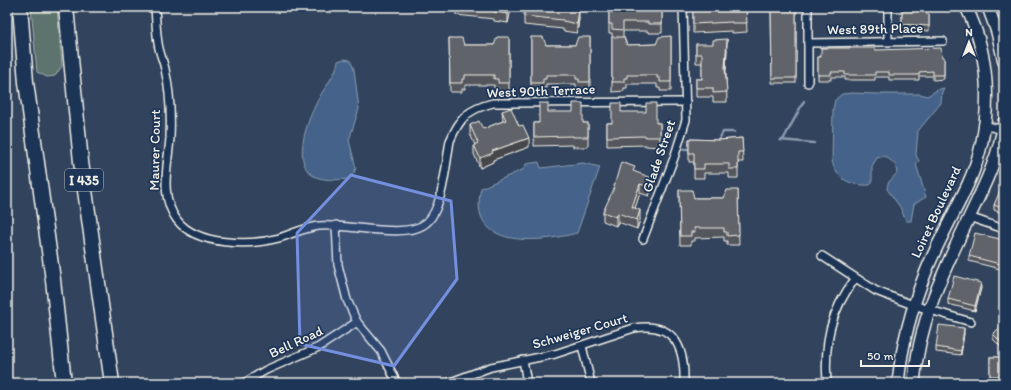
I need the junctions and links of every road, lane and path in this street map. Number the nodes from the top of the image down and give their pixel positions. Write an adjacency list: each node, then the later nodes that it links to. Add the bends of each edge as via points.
1 (20, 7): 29 (highway, via 26,82)
2 (66, 7): 30 (highway, I 435, via 81,162)
3 (155, 7): 18 (street, Maurer Court, via 158,45 168,92 170,138 166,190 168,206 177,220 186,230 200,236 214,241 235,242 265,241 318,226)
4 (683, 7): 14 (street, Glade Street)
5 (808, 7): 11 (street)
6 (888, 7): 10 (street)
7 (966, 7): 15 (street, Loiret Boulevard, via 979,41 985,68 986,97)
8 (988, 7): 12 (street)
9 (943, 41): 10 (street, West 89th Place)
10 (888, 42): 11 (street, West 89th Place)
11 (808, 43): 13 (street)
12 (1004, 62)
13 (808, 83)
14 (686, 102): 18 (street, West 90th Terrace, via 493,103 478,107 463,117 450,141 437,208 427,223 414,230 403,231); 20 (street, Glade Street, via 685,127)
15 (983, 125): 16 (street); 23 (street, Loiret Boulevard, via 969,182 930,262)
16 (1004, 127): 17 (street, via 990,172)
17 (969, 217): 19 (street); 24 (street)
18 (336, 225): 25 (street, via 340,276)
19 (1004, 229)
20 (643, 239)
21 (822, 256): 22 (street)
22 (855, 279): 23 (street, via 876,291); 37 (street, via 844,294 829,329 825,361)
23 (913, 305): 24 (street); 38 (street, Loiret Boulevard, via 905,336)
24 (928, 309): 26 (street); 39 (street, via 917,356)
25 (357, 322): 31 (street, Bell Road, via 320,347 266,370); 32 (street, via 381,351)
26 (971, 322)
27 (582, 346): 28 (street, Schweiger Court); 35 (street); 36 (street, Schweiger Court, via 634,328 655,327 673,337 681,351 684,360)
28 (523, 360): 33 (street, Schweiger Court, via 491,367); 34 (street)
29 (64, 383)
30 (112, 383)
31 (244, 383)
32 (397, 383)
33 (448, 383)
34 (527, 383)
35 (591, 383)
36 (684, 383)
37 (827, 383)
38 (898, 383)
39 (914, 383)

